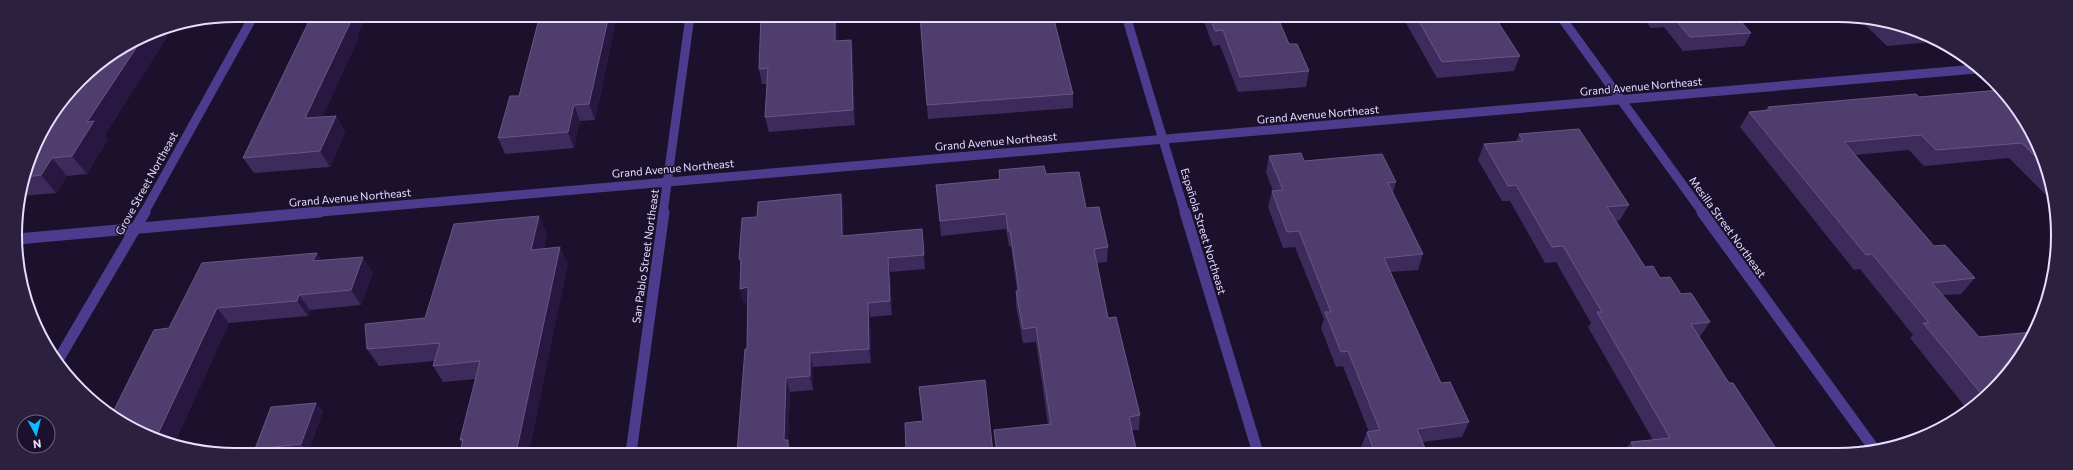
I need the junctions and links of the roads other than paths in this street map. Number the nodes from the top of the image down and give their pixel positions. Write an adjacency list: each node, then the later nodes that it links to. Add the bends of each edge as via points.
1 (250, 22): 9 (street, Grove Street Northeast)
2 (689, 22): 8 (street, San Pablo Street Northeast)
3 (1128, 22): 7 (street, Española Street Northeast)
4 (1565, 22): 6 (street, Mesilla Street Northeast)
5 (1972, 69): 6 (street, Grand Avenue Northeast)
6 (1620, 100): 7 (street, Grand Avenue Northeast); 12 (street, Mesilla Street Northeast)
7 (1164, 139): 8 (street, Grand Avenue Northeast); 14 (street, Española Street Northeast)
8 (668, 181): 9 (street, Grand Avenue Northeast); 13 (street, San Pablo Street Northeast)
9 (136, 228): 10 (street, Grand Avenue Northeast); 11 (street, Grove Street Northeast)
10 (22, 239)
11 (60, 356)
12 (1872, 445)
13 (632, 448)
14 (1257, 448)

